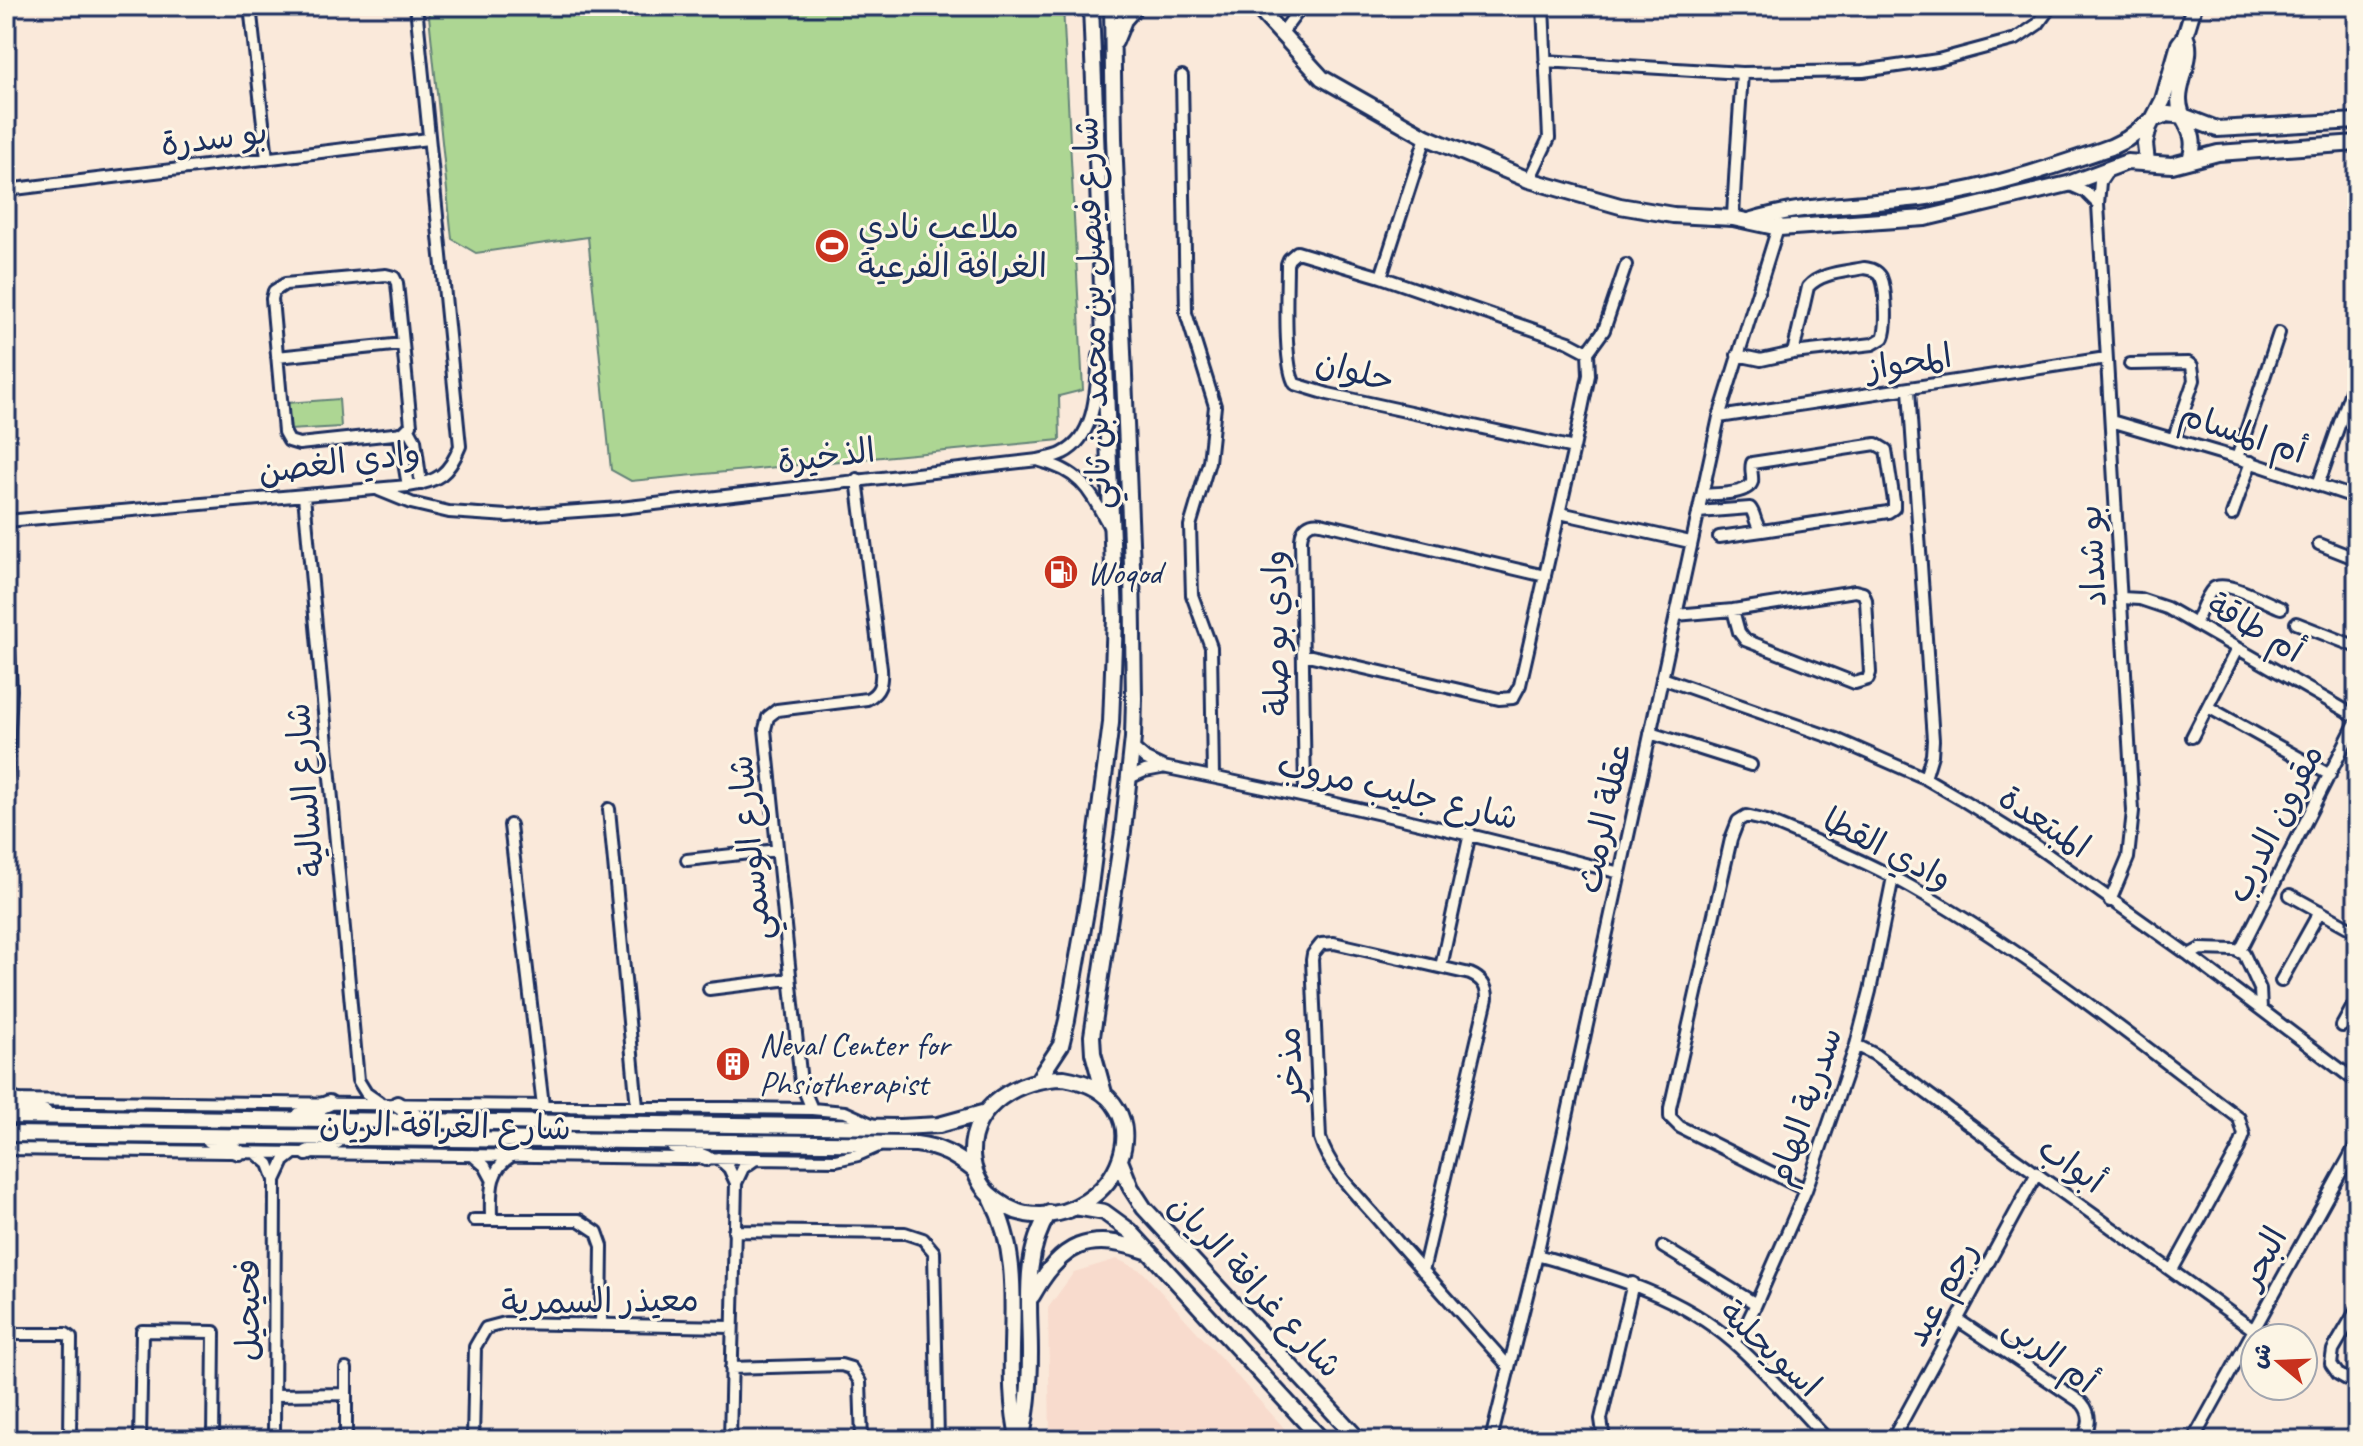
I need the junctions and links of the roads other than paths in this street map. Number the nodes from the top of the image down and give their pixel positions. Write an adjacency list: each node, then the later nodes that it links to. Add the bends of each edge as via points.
1 (250, 6): 23 (street)
2 (416, 6): 21 (street, وادي الغصن)
3 (1091, 6): 36 (street, شارع فيصل بن محمد بن ثاني)
4 (1112, 6): 13 (street, شارع فيصل بن محمد بن ثاني)
5 (1136, 6): 13 (street)
6 (1256, 6): 11 (street)
7 (1302, 6): 11 (street)
8 (1543, 6): 14 (street)
9 (2051, 6): 15 (street, via 2038,24 2016,39 1938,60 1863,71)
10 (2194, 6): 12 (street)
11 (1281, 34): 20 (street, via 1322,78)
12 (2185, 36): 17 (street, via 2189,43 2179,97); 18 (street)
13 (1112, 50): 93 (street, شارع فيصل بن محمد بن ثاني, via 1132,566)
14 (1545, 61): 15 (street); 27 (street, via 1549,138)
15 (1742, 73): 32 (street, via 1735,164)
16 (1182, 76): 97 (street, via 1186,313 1215,406 1209,462 1190,526 1192,595 1211,647)
17 (2183, 116): 18 (street); 19 (street, via 2217,129); 24 (street, via 2193,140)
18 (2153, 119): 25 (street); 31 (street, via 2111,147 1974,190)
19 (2357, 121)
20 (1426, 137): 27 (street); 35 (street)
21 (428, 139): 23 (street, بو سدرة); 58 (street, وادي الغصن, via 460,446 452,466)
22 (2357, 143): 24 (street, via 2218,153)
23 (267, 159): 29 (street, بو سدرة)
24 (2190, 160): 25 (street, via 2172,165)
25 (2147, 162): 26 (street)
26 (2110, 167): 28 (street); 30 (street, بو شداد, via 2100,182)
27 (1529, 180): 32 (street, via 1633,208)
28 (2068, 184): 30 (street); 33 (street, via 1925,218)
29 (6, 190)
30 (2098, 204): 43 (street, بو شداد)
31 (1778, 212): 32 (street); 33 (street, عقلة الرمث)
32 (1740, 220): 33 (street)
33 (1779, 228): 41 (street, عقلة الرمث)
34 (1626, 265): 39 (street, via 1604,330)
35 (1381, 277): 39 (street, حلوان); 51 (street, حلوان, via 1302,252 1289,259 1287,321 1295,384)
36 (1103, 314): 53 (street, الذخيرة, via 1090,421 1063,453); 69 (street, شارع فيصل بن محمد بن ثاني)
37 (2279, 333): 52 (street)
38 (403, 344): 42 (street); 42 (street, via 392,275 285,284 272,295); 49 (street, via 412,418)
39 (1588, 352): 51 (street, via 1589,375)
40 (1793, 353): 40 (street, via 1879,342 1886,332 1880,274 1864,268 1814,280 1805,295); 41 (street, via 1761,360)
41 (1737, 355): 47 (street, عقلة الرمث)
42 (277, 357): 49 (street, via 289,441)
43 (2106, 358): 46 (street, المحواز); 48 (street, بو شداد)
44 (2130, 364): 50 (street, via 2192,366 2194,380)
45 (2357, 374): 59 (street)
46 (1909, 390): 47 (street, المحواز); 99 (street, via 1933,740)
47 (1719, 417): 62 (street, عقلة الرمث)
48 (2111, 421): 50 (street, أم المسام); 77 (street, بو شداد)
49 (404, 431): 58 (street, via 415,440); 60 (street)
50 (2174, 438): 52 (street, أم المسام)
51 (1574, 448): 66 (street)
52 (2237, 458): 54 (street, أم المسام)
53 (1038, 460): 57 (street, الذخيرة); 69 (street, الذخيرة, via 1078,476)
54 (2251, 462): 59 (street, أم المسام); 67 (street)
55 (1752, 463): 56 (street); 62 (street, via 1747,488); 70 (street, via 1876,444 1886,450 1894,501 1888,512)
56 (1738, 466)
57 (857, 479): 61 (street, الذخيرة, via 508,516 421,505); 105 (street, شارع الوسمي, via 880,686 867,699 777,710 768,717)
58 (421, 484): 60 (street, وادي الغصن)
59 (2318, 485): 64 (street, أم المسام)
60 (408, 486): 61 (street, وادي الغصن)
61 (376, 489): 63 (street, وادي الغصن)
62 (1702, 495): 65 (street, عقلة الرمث)
63 (304, 496): 68 (street, وادي الغصن); 123 (street, شارع السالية)
64 (2357, 498)
65 (1698, 512): 70 (street, via 1750,508); 72 (street, عقلة الرمث)
66 (1560, 513): 72 (street); 75 (street)
67 (2232, 515)
68 (6, 521)
69 (1112, 531): 124 (street, شارع فيصل بن محمد بن ثاني, via 1115,618 1107,763 1067,1020 1061,1045)
70 (1762, 531): 71 (street)
71 (1719, 537)
72 (1690, 542): 80 (street, عقلة الرمث)
73 (2319, 544): 74 (street)
74 (2357, 559)
75 (1545, 576): 86 (street, via 1518,692 1506,700); 86 (street, وادي بو صلة, via 1309,524 1301,533)
76 (6, 586): 85 (street)
77 (2122, 598): 82 (street, أم طاقة, via 2154,602); 110 (street, بو شداد, via 2133,811 2128,858)
78 (2281, 608): 82 (street, via 2219,585 2211,590)
79 (1733, 610): 79 (street, via 1863,593 1868,679 1855,683 1745,640); 80 (street)
80 (1676, 615): 87 (street, عقلة الرمث)
81 (2296, 623): 83 (street)
82 (2195, 624): 84 (street, أم طاقة)
83 (2357, 647)
84 (2237, 649): 88 (street); 89 (street, أم طاقة)
85 (8, 652): 90 (street)
86 (1303, 654): 101 (street, وادي بو صلة)
87 (1662, 678): 91 (street, عقلة الرمث); 99 (street, المبتعدة, via 1836,739)
88 (2208, 707): 92 (street); 96 (street)
89 (2357, 719): 96 (street, مقرون الدرب)
90 (8, 729): 100 (street)
91 (1650, 733): 94 (street); 107 (street, عقلة الرمث)
92 (2192, 737)
93 (1132, 747): 95 (street, شارع جليب مروب); 98 (street, شارع فيصل بن محمد بن ثاني)
94 (1751, 765)
95 (1163, 767): 97 (street, شارع جليب مروب); 98 (street, شارع جليب مروب)
96 (2330, 775): 113 (street, مقرون الدرب)
97 (1213, 777): 101 (street, شارع جليب مروب)
98 (1129, 778): 126 (street, شارع فيصل بن محمد بن ثاني, via 1094,1013 1093,1053)
99 (1925, 778): 110 (street, المبتعدة, via 2033,844)
100 (6, 788)
101 (1305, 795): 104 (street, شارع جليب مروب)
102 (609, 809): 132 (street)
103 (510, 825): 131 (street)
104 (1470, 833): 107 (street, شارع جليب مروب); 115 (street)
105 (777, 850): 106 (street); 116 (street, شارع الوسمي)
106 (687, 860)
107 (1620, 873): 169 (street, عقلة الرمث)
108 (1893, 877): 122 (street, سدرية الهام); 160 (street, وادي القطا, via 1752,816 1741,817 1731,839 1670,1117 1680,1127); 170 (street, وادي القطا, via 2025,960 2239,1118 2244,1135 2239,1148)
109 (2290, 895): 111 (street)
110 (2110, 901): 114 (street, المبتعدة)
111 (2320, 911): 112 (street); 117 (street)
112 (2357, 932)
113 (2240, 951): 114 (street, via 2200,949); 120 (street, via 2260,989)
114 (2189, 955): 120 (street, المبتعدة)
115 (1441, 967): 171 (street, مذخر, via 1478,977 1487,998); 171 (street, مذخر, via 1328,942 1316,948 1312,960 1320,1138 1343,1178)
116 (790, 979): 118 (street); 133 (street, شارع الوسمي, via 801,1083)
117 (2281, 981)
118 (709, 989)
119 (2357, 999): 121 (street)
120 (2261, 1009): 125 (street, المبتعدة)
121 (2342, 1026)
122 (1856, 1045): 156 (street, أبواب); 160 (street, سدرية الهام)
123 (358, 1080): 128 (street, via 354,1092); 129 (street)
124 (1038, 1080): 126 (street, via 1078,1081); 134 (street, via 1014,1089)
125 (2357, 1082)
126 (1104, 1093): 154 (street, via 1121,1116)
127 (10, 1100): 128 (street, شارع الغرافة الريان); 136 (street)
128 (336, 1103): 129 (street, شارع الغرافة الريان); 137 (street)
129 (381, 1104): 130 (street, شارع الغرافة الريان)
130 (397, 1104): 131 (street, شارع الغرافة الريان); 138 (street)
131 (543, 1106): 132 (street, شارع الغرافة الريان)
132 (637, 1107): 133 (street, شارع الغرافة الريان)
133 (812, 1109): 139 (street, شارع الغرافة الريان, via 856,1115)
134 (986, 1112): 139 (street, شارع الغرافة الريان, via 939,1125); 155 (street, via 973,1142)
135 (6, 1116): 136 (street, شارع الغرافة الريان)
136 (53, 1116): 137 (street, شارع الغرافة الريان)
137 (291, 1118): 138 (street, شارع الغرافة الريان)
138 (421, 1120): 139 (street, شارع الغرافة الريان)
139 (878, 1126)
140 (6, 1134): 141 (street, شارع الغرافة الريان)
141 (203, 1136): 142 (street, شارع الغرافة الريان); 147 (street)
142 (344, 1138): 143 (street, شارع الغرافة الريان); 148 (street)
143 (665, 1142): 145 (street, شارع الغرافة الريان); 152 (street)
144 (2357, 1143): 178 (street, البحر)
145 (881, 1145): 153 (street, شارع الغرافة الريان, via 844,1159); 155 (street, شارع الغرافة الريان, via 941,1148)
146 (6, 1149): 147 (street, شارع الغرافة الريان)
147 (239, 1152): 149 (street, شارع الغرافة الريان)
148 (301, 1152): 149 (street, شارع الغرافة الريان); 150 (street, شارع الغرافة الريان); 158 (street, via 284,1161)
149 (256, 1153): 158 (street, via 269,1164)
150 (472, 1155): 151 (street, شارع الغرافة الريان); 157 (street)
151 (513, 1155): 152 (street, شارع الغرافة الريان); 157 (street)
152 (712, 1158): 153 (street, شارع الغرافة الريان); 159 (street, via 729,1168)
153 (757, 1158): 159 (street, via 743,1168)
154 (1121, 1163): 162 (street, via 1102,1189); 203 (street, شارع غرافة الريان, via 1144,1208)
155 (975, 1171): 161 (street)
156 (2037, 1173): 170 (street, أبواب); 176 (street, رجم عيد)
157 (492, 1179): 165 (street)
158 (275, 1180): 191 (street, فحيحيل)
159 (736, 1183): 166 (street)
160 (1806, 1190): 174 (street, سدرية الهام)
161 (988, 1193): 163 (street, via 1013,1210); 187 (street, via 1011,1251)
162 (1074, 1207): 163 (street); 168 (street, شارع غرافة الريان, via 1109,1214)
163 (1049, 1213): 173 (street, via 1032,1251)
164 (474, 1220): 165 (street)
165 (491, 1220): 179 (street, via 579,1220 597,1232 602,1246)
166 (734, 1231): 180 (street); 200 (street, via 905,1233 923,1239 934,1252)
167 (1663, 1247): 174 (street)
168 (1151, 1253): 173 (street, via 1109,1241 1077,1247 1049,1269); 202 (street, شارع غرافة الريان)
169 (1537, 1255): 172 (street, اسويحلية); 184 (street, عقلة الرمث)
170 (2172, 1270): 177 (street, أبواب)
171 (1423, 1271): 184 (street, مذخر)
172 (1633, 1283): 182 (street, اسويحلية); 205 (street, via 1601,1419)
173 (1030, 1300): 188 (street)
174 (1756, 1304): 182 (street, سدرية الهام)
175 (2357, 1309): 189 (street, via 2333,1350 2331,1364)
176 (1958, 1320): 207 (street, رجم عيد); 208 (street, أم الربى, via 2082,1403 2090,1419)
177 (2243, 1322)
178 (2258, 1322)
179 (601, 1325): 180 (street, معيذر السمرية); 197 (street, معيذر السمرية, via 505,1323 486,1328 475,1347)
180 (732, 1327): 185 (street)
181 (6, 1334): 192 (street, via 71,1338)
182 (1734, 1342): 206 (street, اسويحلية)
183 (2239, 1357): 209 (street, البحر)
184 (1509, 1367): 204 (street, عقلة الرمث)
185 (731, 1368): 198 (street); 199 (street, via 851,1368 860,1382)
186 (346, 1369): 190 (street)
187 (1013, 1379): 188 (street); 201 (street)
188 (1030, 1380): 201 (street)
189 (2357, 1385)
190 (346, 1394): 191 (street); 196 (street)
191 (275, 1395): 195 (street, فحيحيل)
192 (70, 1440)
193 (140, 1440): 194 (street, via 142,1331 214,1332)
194 (213, 1440)
195 (274, 1440)
196 (346, 1440)
197 (473, 1440)
198 (730, 1440)
199 (862, 1440)
200 (938, 1440)
201 (1020, 1440)
202 (1322, 1440)
203 (1359, 1440)
204 (1491, 1440)
205 (1604, 1440)
206 (1828, 1440)
207 (1892, 1440)
208 (2082, 1440)
209 (2193, 1440)

